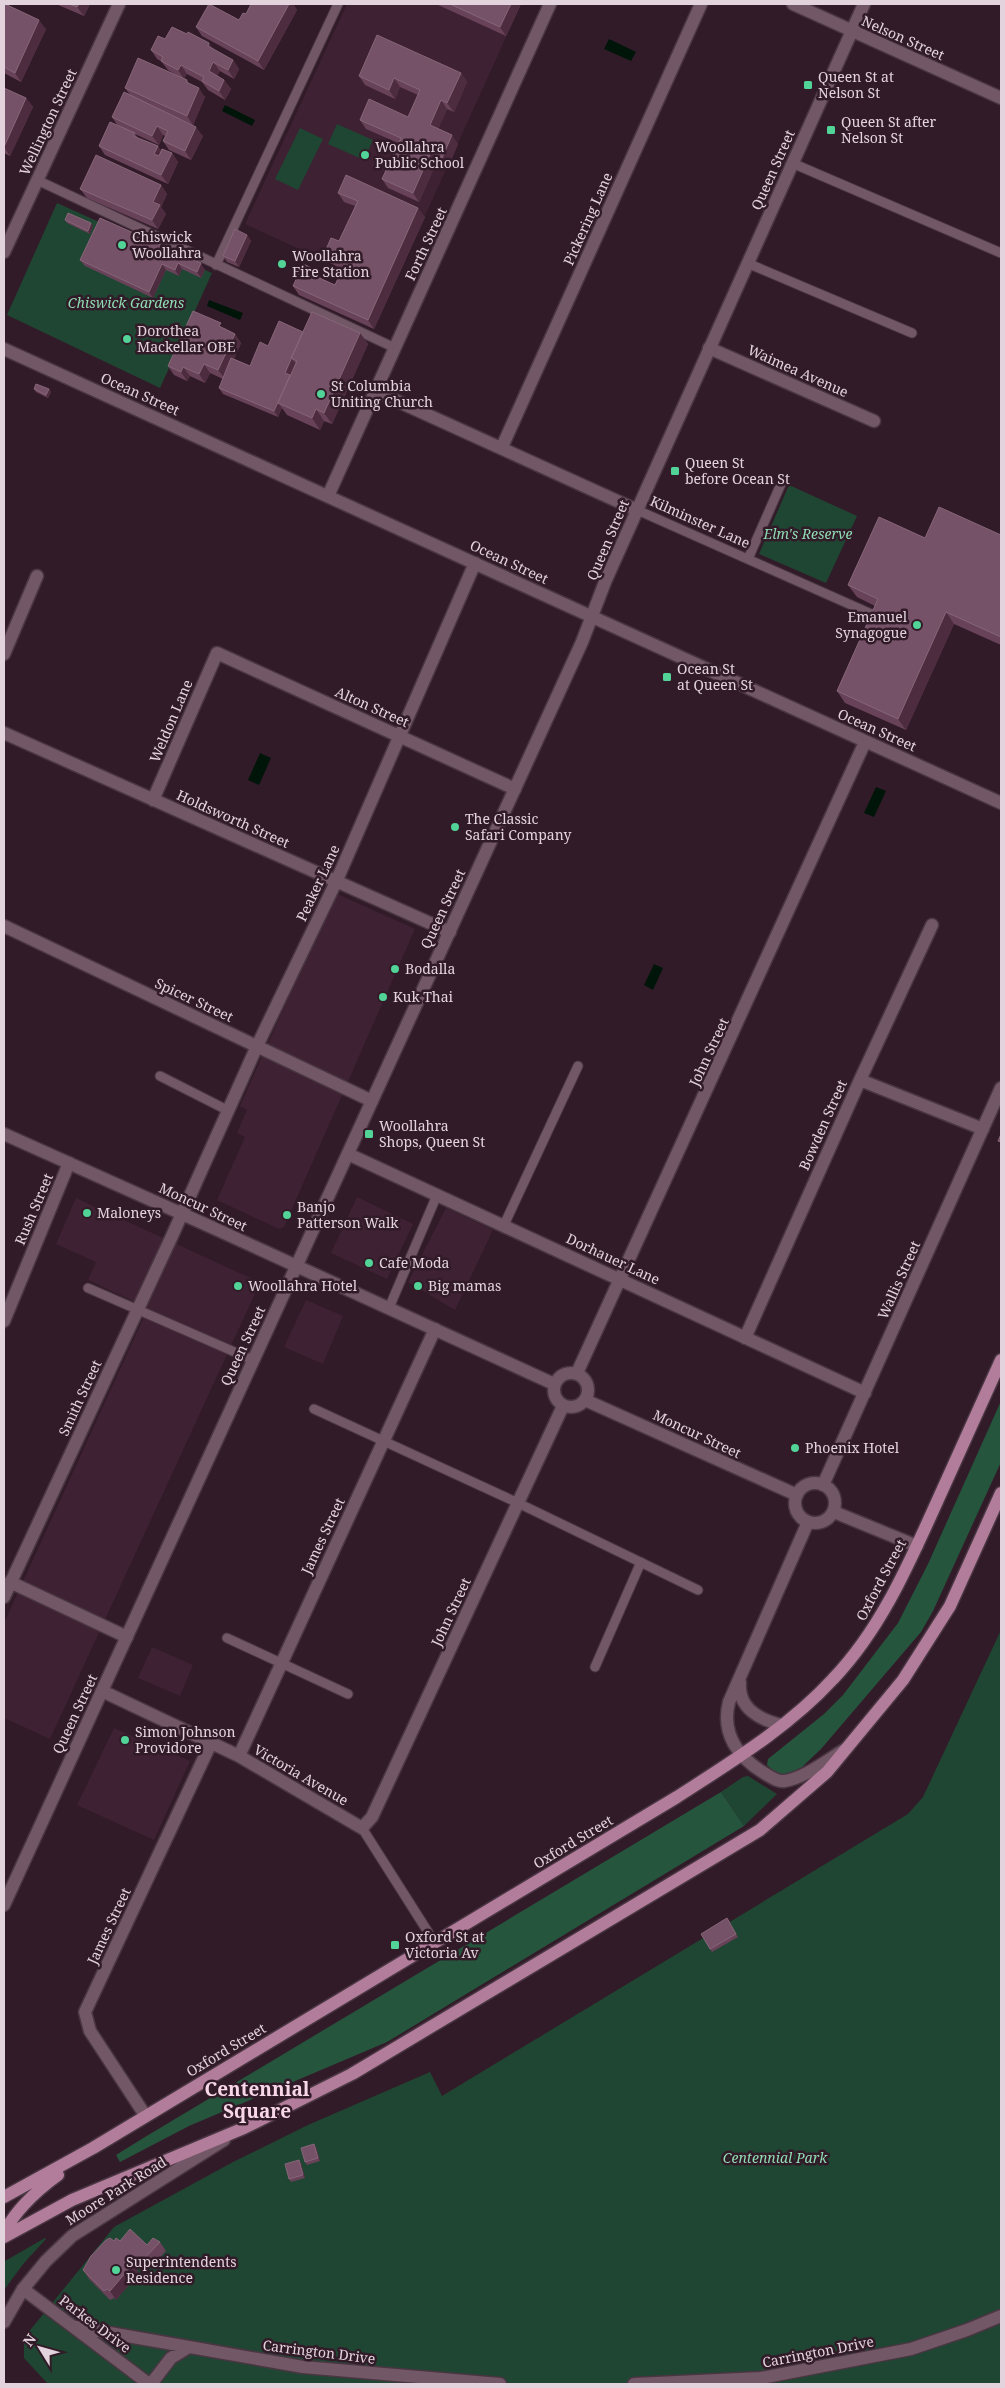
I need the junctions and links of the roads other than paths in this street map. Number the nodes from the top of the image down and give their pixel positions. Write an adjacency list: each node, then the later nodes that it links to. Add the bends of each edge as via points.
1 (119, 4): 10 (street, Wellington Street)
2 (338, 4): 14 (lane)
3 (550, 4): 16 (street, Forth Street)
4 (701, 4): 21 (street, Pickering Lane)
5 (793, 4): 7 (street, Nelson Street)
6 (864, 4): 7 (street, Queen Street)
7 (852, 31): 8 (street, Nelson Street); 9 (street, Queen Street)
8 (1001, 98)
9 (792, 163): 12 (lane); 13 (street, Queen Street)
10 (37, 180): 11 (street, Wellington Street); 14 (lane)
11 (4, 252)
12 (1001, 253)
13 (748, 263): 15 (lane); 17 (street, Queen Street)
14 (216, 264): 16 (lane)
15 (912, 333)
16 (395, 348): 19 (street, Forth Street)
17 (709, 348): 20 (street, Waimea Avenue); 24 (street, Queen Street)
18 (4, 349): 23 (street, Ocean Street)
19 (375, 391): 21 (street, Kilminster Lane); 23 (street, Forth Street)
20 (874, 421)
21 (502, 447): 24 (street, Kilminster Lane)
22 (781, 484): 25 (lane)
23 (328, 496): 26 (street, Ocean Street)
24 (637, 510): 25 (lane, Kilminster Lane); 29 (street, Queen Street, via 605,582)
25 (748, 559): 28 (lane, Kilminster Lane)
26 (475, 563): 29 (street, Ocean Street); 33 (street, Peaker Lane)
27 (37, 576): 31 (street)
28 (876, 616)
29 (594, 618): 34 (street, Ocean Street); 35 (street, Queen Street)
30 (217, 653): 33 (street, Alton Street); 36 (street, Weldon Lane)
31 (4, 654)
32 (4, 733): 36 (street, Holdsworth Street)
33 (398, 735): 35 (street, Alton Street); 38 (street, Peaker Lane)
34 (865, 742): 37 (street, Ocean Street); 57 (street, John Street)
35 (515, 789): 41 (street, Queen Street)
36 (153, 800): 38 (street, Holdsworth Street)
37 (1001, 803)
38 (336, 882): 41 (street, Holdsworth Street); 42 (street, Peaker Lane)
39 (932, 925): 45 (street, Bowden Street)
40 (4, 926): 42 (street, Spicer Street)
41 (450, 932): 47 (street, Queen Street)
42 (257, 1046): 47 (street, Spicer Street); 48 (street, Peaker Lane)
43 (578, 1066): 55 (lane)
44 (160, 1076): 48 (lane)
45 (860, 1080): 49 (street); 63 (street, Bowden Street)
46 (1001, 1088): 49 (street, Wallis Street)
47 (372, 1101): 51 (street, Queen Street)
48 (229, 1111): 54 (street, Peaker Lane)
49 (983, 1128): 68 (street, Wallis Street)
50 (4, 1134): 52 (street, Moncur Street)
51 (348, 1154): 53 (street, Dorhauer Lane); 56 (street, Queen Street)
52 (69, 1163): 54 (street, Moncur Street); 61 (street, Rush Street)
53 (437, 1195): 55 (street, Dorhauer Lane); 59 (lane)
54 (183, 1213): 56 (street, Moncur Street); 60 (street, Smith Street)
55 (504, 1225): 57 (street, Dorhauer Lane)
56 (295, 1267): 59 (street, Moncur Street); 64 (street, Queen Street)
57 (622, 1279): 63 (street, Dorhauer Lane); 66 (street, John Street)
58 (88, 1288): 60 (lane)
59 (389, 1308): 62 (street, Moncur Street)
60 (137, 1311): 64 (lane); 81 (street, Smith Street)
61 (4, 1321)
62 (436, 1329): 67 (street, Moncur Street); 72 (street, James Street)
63 (745, 1338): 68 (street, Dorhauer Lane)
64 (253, 1360): 84 (street, Queen Street)
65 (1001, 1360): 79 (main road, Oxford Street)
66 (577, 1374): 67 (street, via 563,1374); 69 (street, via 586,1382 588,1394)
67 (554, 1384): 70 (street, via 555,1398)
68 (865, 1393): 73 (street, Wallis Street)
69 (585, 1400): 70 (street, via 575,1407); 75 (street, Moncur Street)
70 (563, 1406): 76 (street, John Street)
71 (314, 1409): 72 (lane)
72 (384, 1440): 76 (lane); 86 (street, James Street)
73 (824, 1485): 75 (street, via 805,1486); 77 (street, via 833,1493)
74 (1001, 1493): 93 (main road, via 950,1606 932,1636 903,1680)
75 (797, 1495): 78 (street, via 798,1514)
76 (518, 1504): 80 (lane); 96 (street, John Street, via 372,1817)
77 (834, 1512): 78 (street, via 820,1523); 79 (street)
78 (808, 1522): 88 (street)
79 (917, 1546): 91 (main road, Oxford Street, via 890,1600 855,1654 833,1680)
80 (641, 1562): 82 (lane); 87 (lane)
81 (7, 1581): 83 (street, Smith Street); 84 (street)
82 (698, 1590)
83 (4, 1597)
84 (127, 1637): 89 (street, Queen Street)
85 (227, 1638): 86 (lane)
86 (282, 1663): 90 (lane); 94 (street, James Street)
87 (595, 1667)
88 (740, 1680): 91 (street, via 741,1698 746,1706 763,1718); 95 (street, via 726,1715 731,1739)
89 (102, 1690): 92 (street, Victoria Avenue); 97 (street, Queen Street)
90 (348, 1694)
91 (782, 1725): 95 (main road, Oxford Street)
92 (211, 1743): 94 (street, Victoria Avenue); 99 (street, James Street, via 85,2012 90,2031)
93 (848, 1747): 95 (street, via 784,1781 777,1781); 100 (main road, via 805,1793 760,1830 352,2074)
94 (239, 1756): 96 (street, Victoria Avenue)
95 (741, 1756): 98 (main road, Oxford Street)
96 (362, 1828): 98 (lane, Victoria Avenue)
97 (4, 1906)
98 (435, 1943): 99 (main road, Oxford Street)
99 (145, 2115): 101 (main road, Oxford Street)
100 (244, 2128): 104 (main road, via 72,2200); 105 (street, Moore Park Road, via 72,2236)
101 (93, 2148): 102 (main road, Oxford Street); 103 (main road, via 27,2201 11,2218)
102 (4, 2197)
103 (4, 2232)
104 (4, 2237)
105 (23, 2289): 107 (street, Moore Park Road); 108 (street, Parkes Drive)
106 (1001, 2316): 112 (street, Carrington Drive, via 911,2349 761,2378)
107 (4, 2322)
108 (76, 2327): 109 (street, Carrington Drive); 110 (street, Parkes Drive)
109 (189, 2347): 110 (street, via 171,2358); 111 (street, Carrington Drive, via 303,2367)
110 (150, 2384)
111 (500, 2384)
112 (634, 2384)

